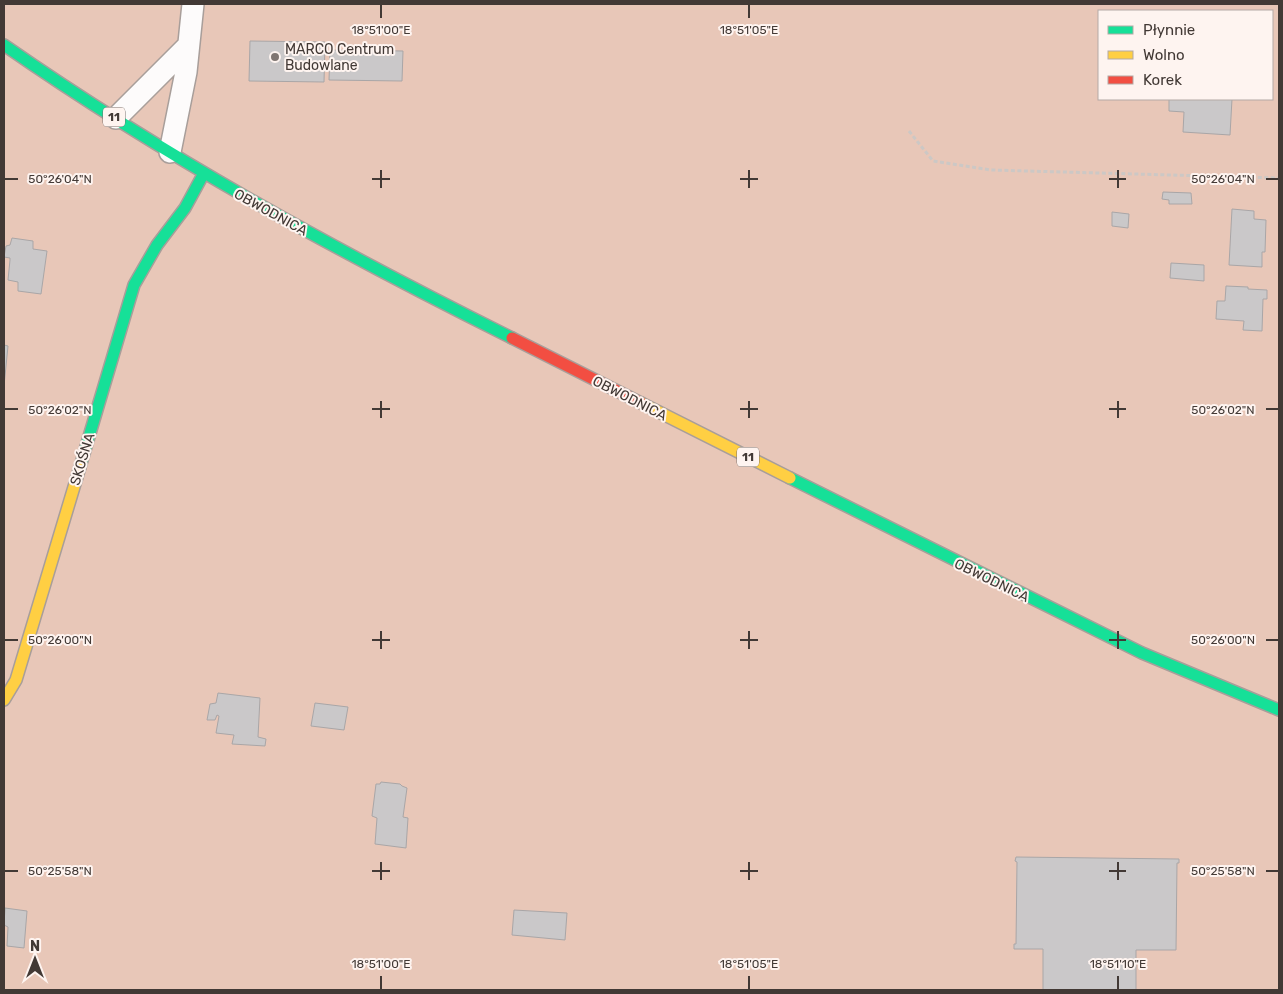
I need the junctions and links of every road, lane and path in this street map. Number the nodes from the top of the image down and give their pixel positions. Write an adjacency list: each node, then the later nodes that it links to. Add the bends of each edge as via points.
1 (193, 4): 3 (street)
2 (4, 45): 4 (main road, OBWODNICA / 11)
3 (188, 46): 4 (street); 6 (street)
4 (116, 118): 6 (main road, OBWODNICA / 11)
5 (909, 131): 8 (path, via 933,161 991,170)
6 (170, 152): 7 (main road, OBWODNICA / 11)
7 (204, 173): 9 (main road, SKOŚNA, via 134,285 16,680); 10 (main road, OBWODNICA / 11, via 315,236 468,316 980,574 1142,653)
8 (1279, 178)
9 (4, 700)
10 (1279, 710)

